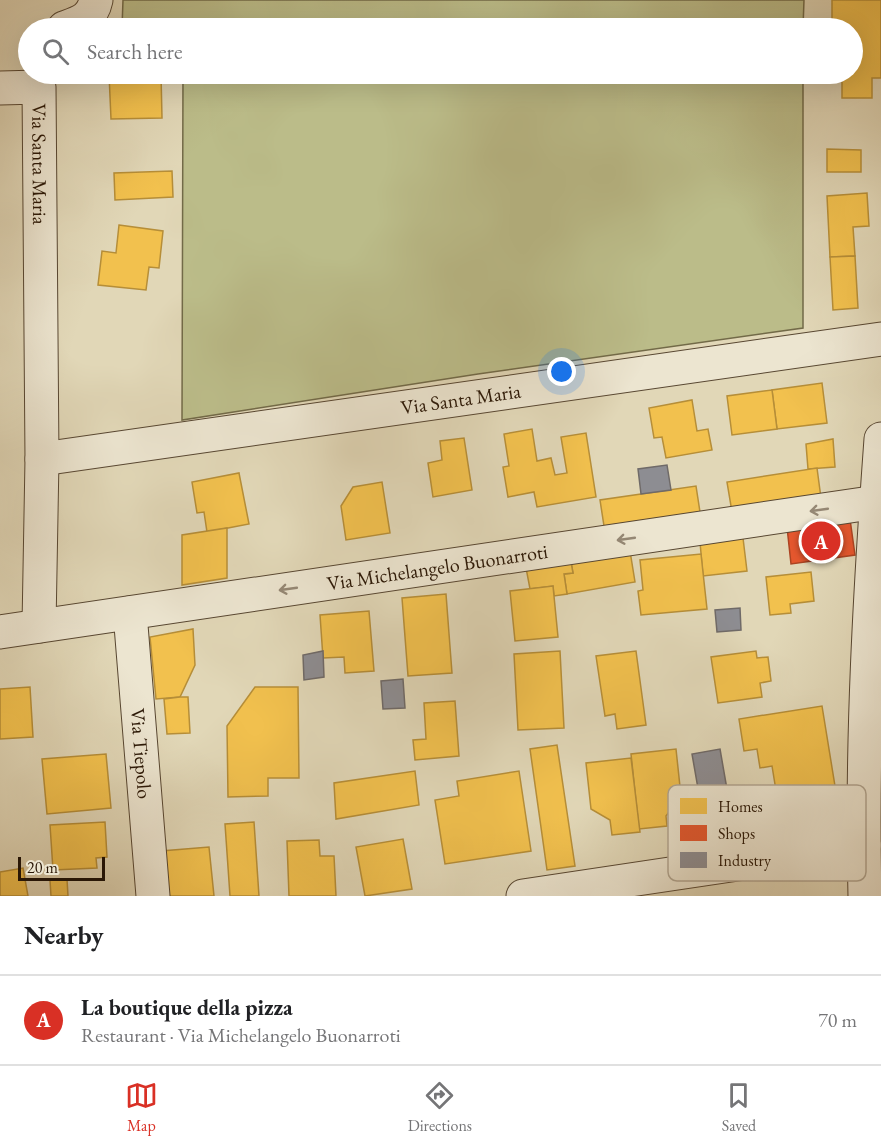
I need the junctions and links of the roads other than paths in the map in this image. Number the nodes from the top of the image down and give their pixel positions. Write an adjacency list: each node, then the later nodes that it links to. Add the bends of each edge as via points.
1 (96, 0): 2 (street)
2 (88, 18)
3 (20, 84): 5 (street, Via Santa Maria)
4 (39, 84): 8 (street, Via Santa Maria)
5 (0, 88)
6 (881, 339): 8 (street, Via Santa Maria)
7 (881, 439): 9 (street)
8 (42, 459): 11 (street, Via Santa Maria)
9 (877, 501): 10 (street, Via Michelangelo Buonarroti, one-way to 10); 13 (street)
10 (130, 613): 11 (street, Via Michelangelo Buonarroti); 16 (street, Via Tiepolo)
11 (39, 626): 12 (street, Via Michelangelo Buonarroti)
12 (0, 632)
13 (866, 785)
14 (668, 874): 17 (street)
15 (865, 881): 18 (street)
16 (153, 896)
17 (523, 896)
18 (865, 896)

